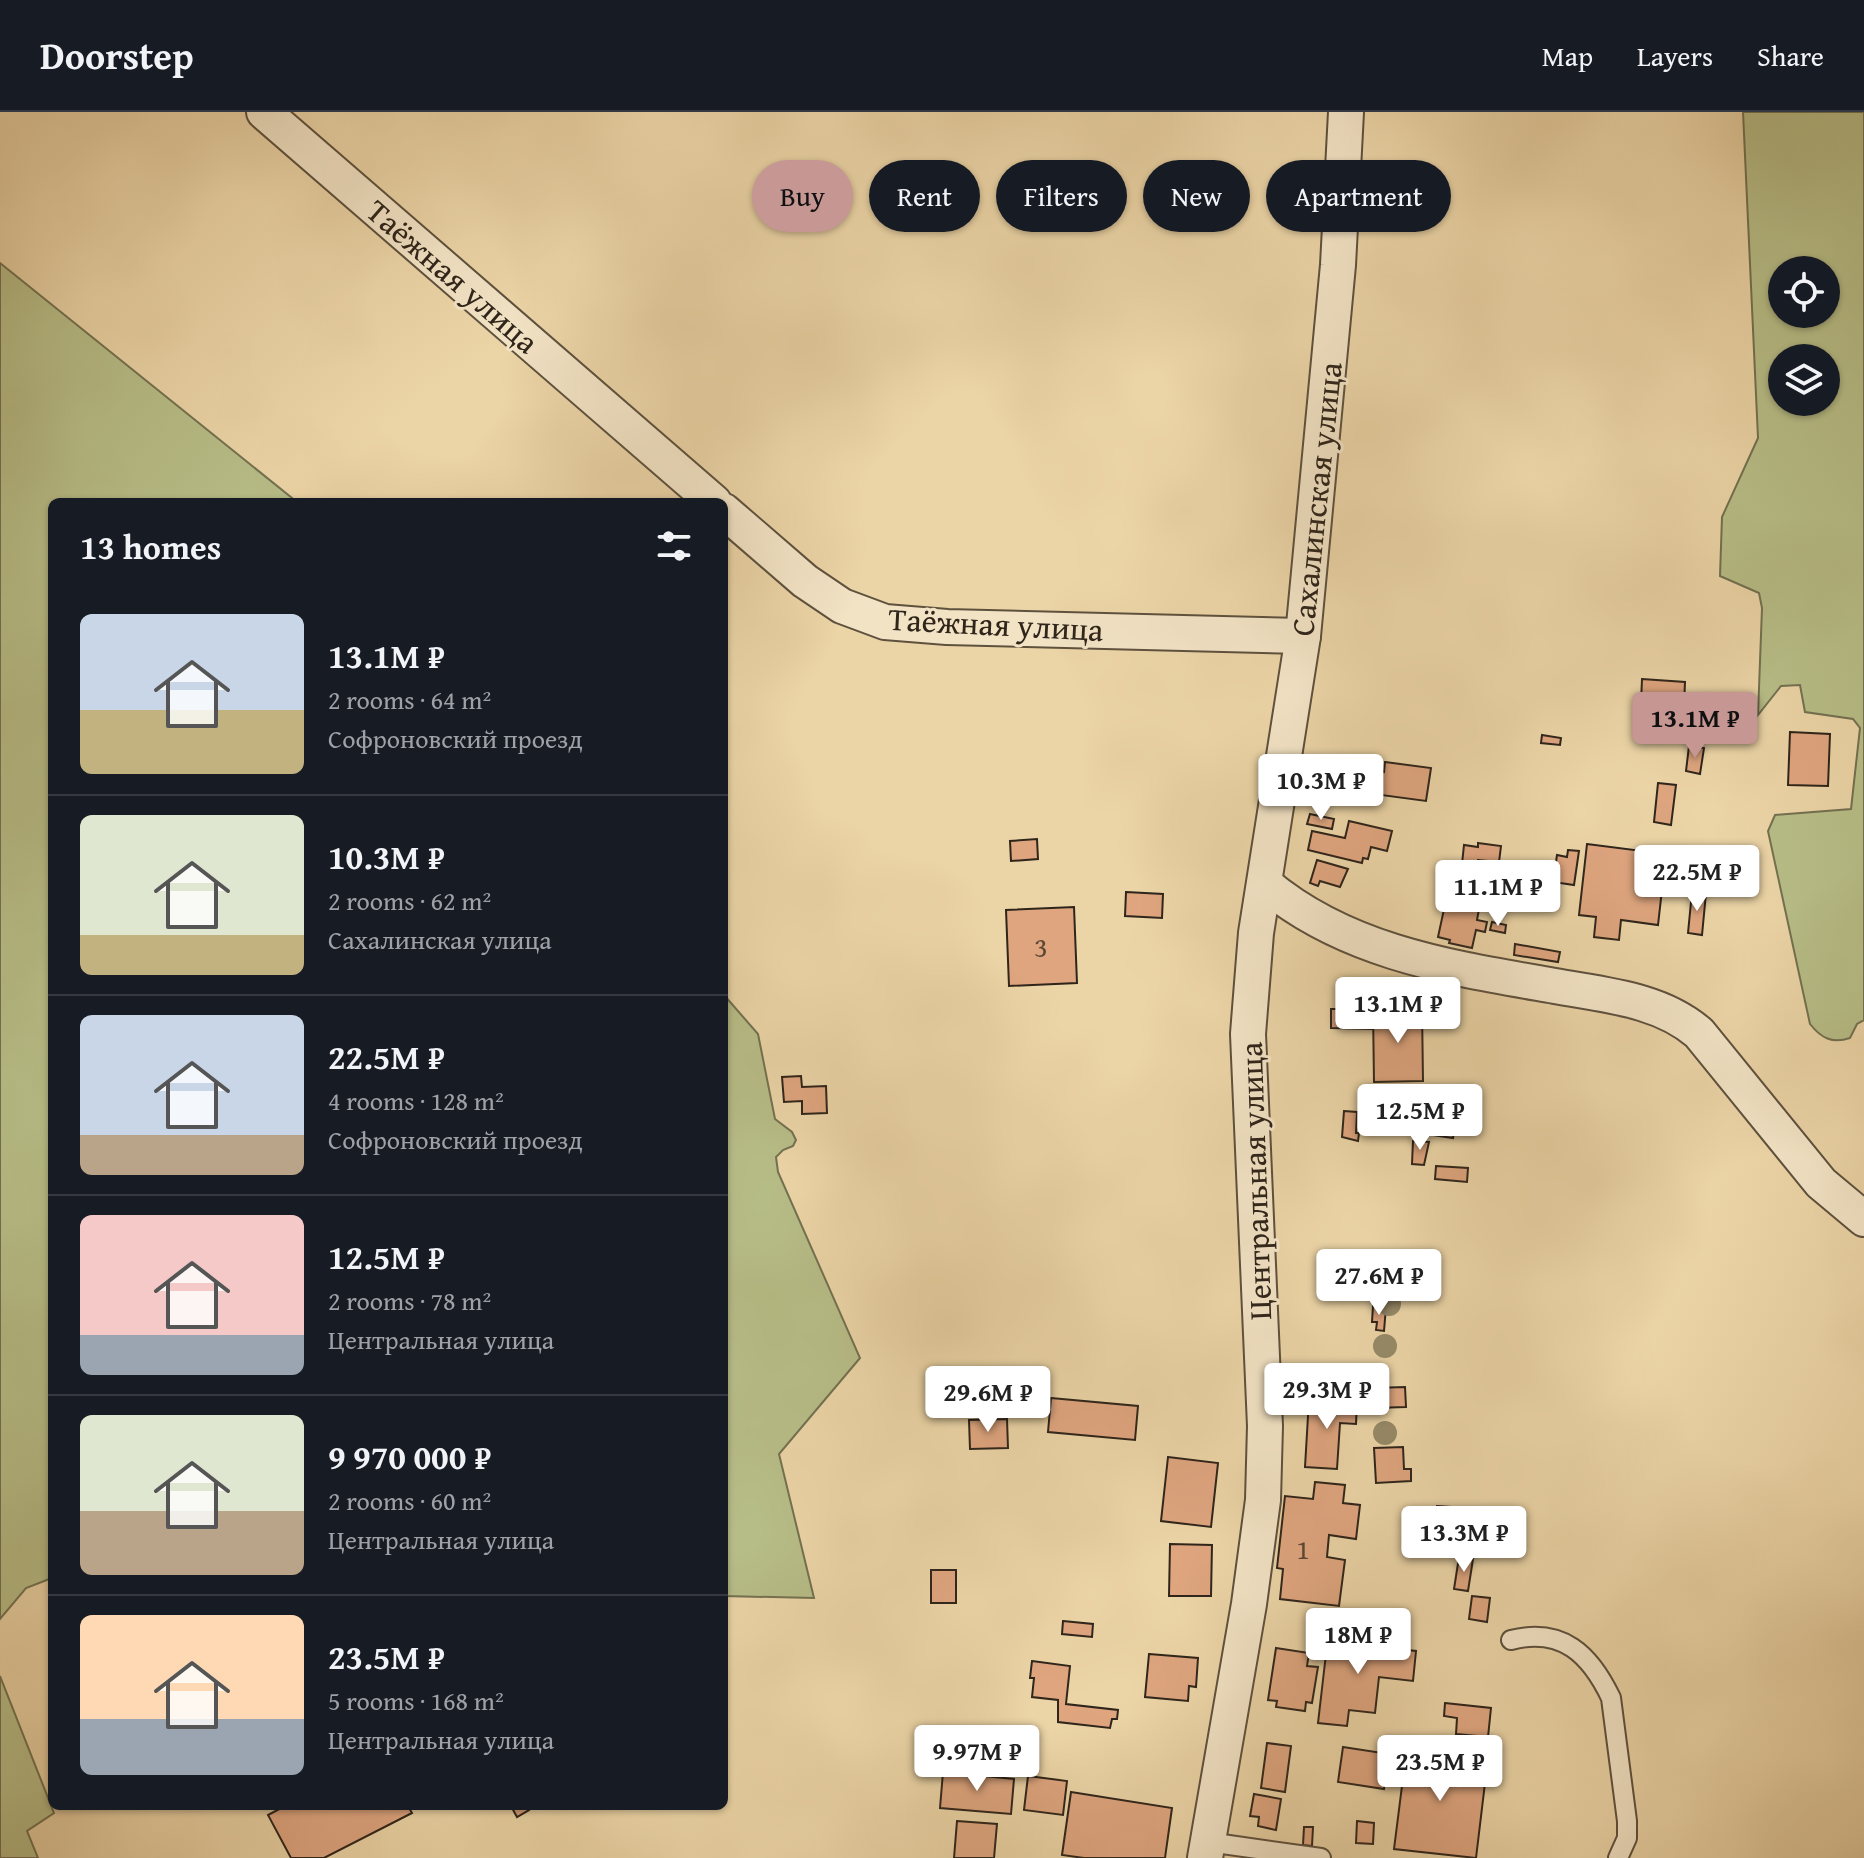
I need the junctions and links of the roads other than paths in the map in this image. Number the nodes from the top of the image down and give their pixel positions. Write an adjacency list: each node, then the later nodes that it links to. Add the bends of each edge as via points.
1 (264, 112): 3 (street, Таёжная улица)
2 (1346, 112): 5 (street, Сахалинская улица, via 1338,265)
3 (709, 498)
4 (728, 514): 5 (street, Таёжная улица, via 805,581 842,606 885,622)
5 (1303, 636): 6 (street, Сахалинская улица)
6 (1265, 884): 7 (street, via 1321,923 1382,950 1617,997 1681,1019 1731,1070 1821,1183); 9 (street, Центральная улица, via 1248,1034 1265,1426 1263,1500)
7 (1864, 1219)
8 (1511, 1640): 11 (lane, via 1553,1637 1584,1658 1611,1698 1627,1821 1627,1838)
9 (1206, 1850): 10 (lane)
10 (1321, 1858)
11 (1618, 1858)

